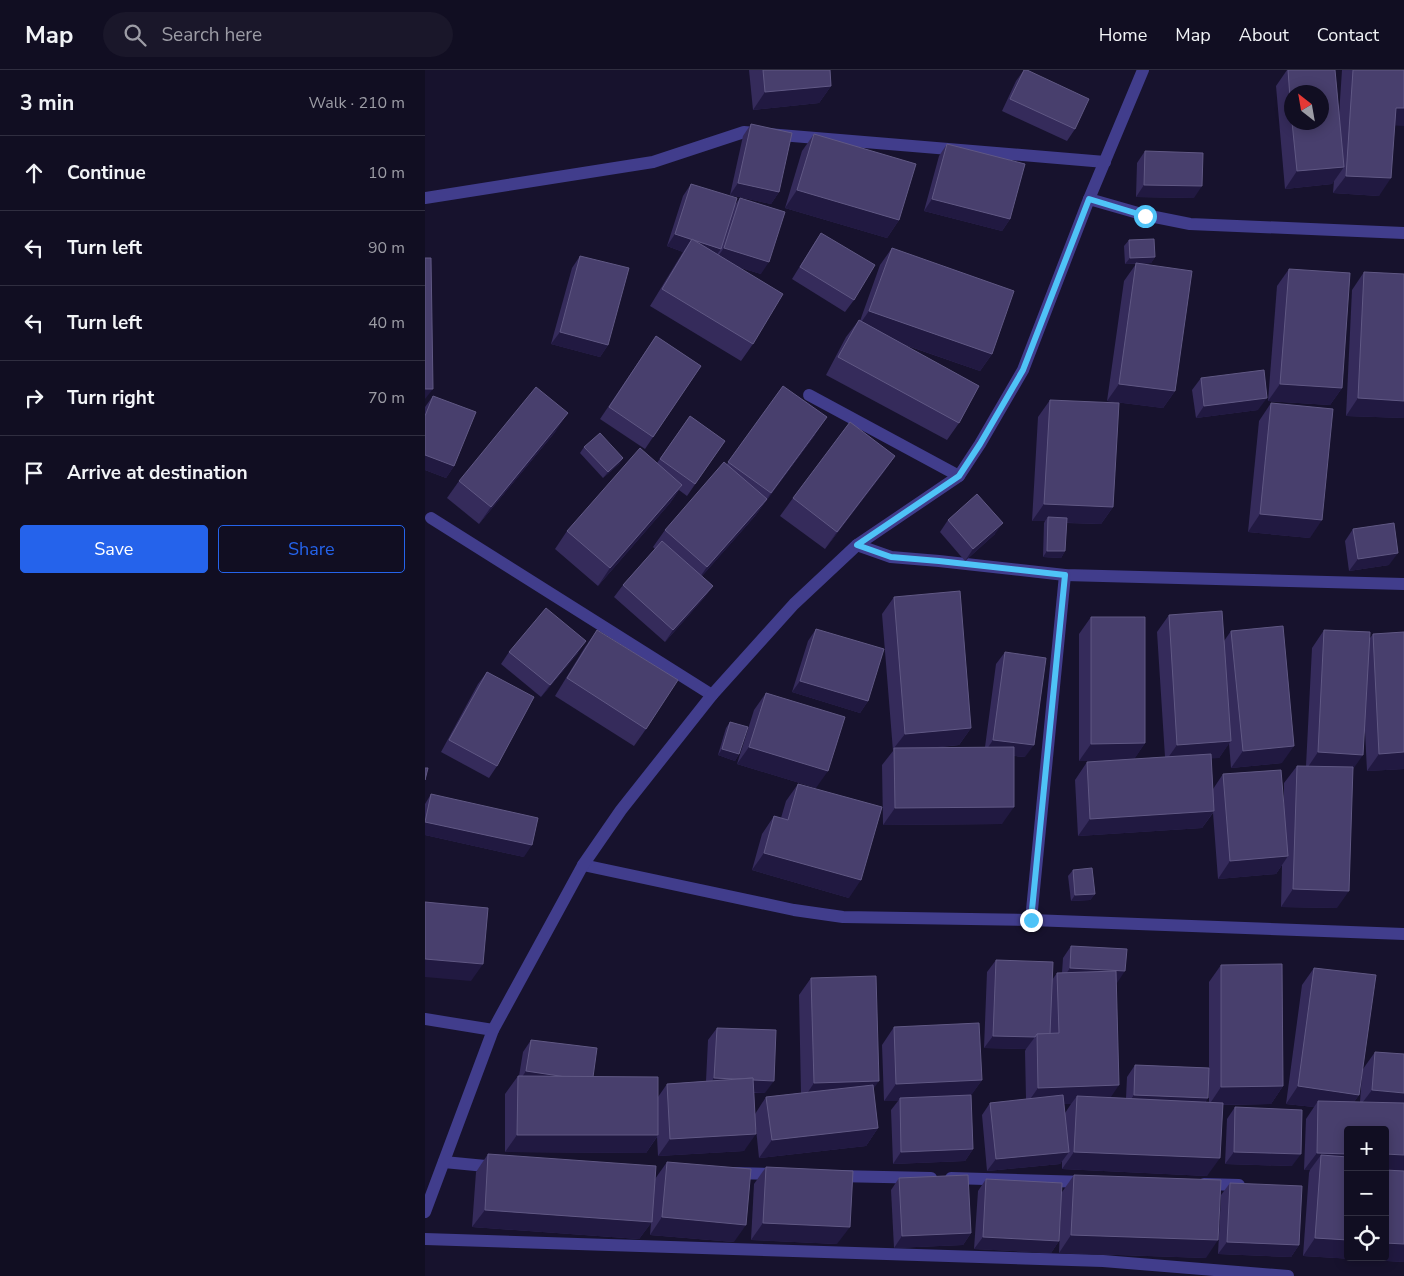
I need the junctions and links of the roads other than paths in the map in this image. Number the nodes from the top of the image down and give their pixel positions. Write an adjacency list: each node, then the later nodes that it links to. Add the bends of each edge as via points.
1 (1143, 70): 2 (street)
2 (1105, 162): 3 (street, via 744,132 653,162); 4 (street)
3 (425, 198)
4 (1089, 199): 5 (street, via 1145,216 1190,224); 7 (street, via 1023,370)
5 (1404, 233)
6 (809, 394): 7 (street)
7 (959, 476): 9 (street)
8 (431, 518): 12 (street)
9 (857, 545): 10 (street, via 891,557); 12 (street, via 793,604)
10 (1065, 575): 11 (street); 14 (street)
11 (1404, 584)
12 (712, 695): 13 (street, via 621,810)
13 (583, 865): 14 (street, via 794,910 843,917); 17 (street)
14 (1031, 920): 15 (street)
15 (1404, 934)
16 (425, 1019): 17 (street)
17 (493, 1030): 18 (street)
18 (444, 1162): 19 (street); 26 (street)
19 (507, 1167)
20 (722, 1173): 21 (street)
21 (791, 1175)
22 (821, 1176): 23 (street)
23 (1100, 1182)
24 (1189, 1184): 25 (street)
25 (1239, 1185)
26 (425, 1212)
27 (425, 1240): 28 (street, via 1103,1261)
28 (1288, 1276)

